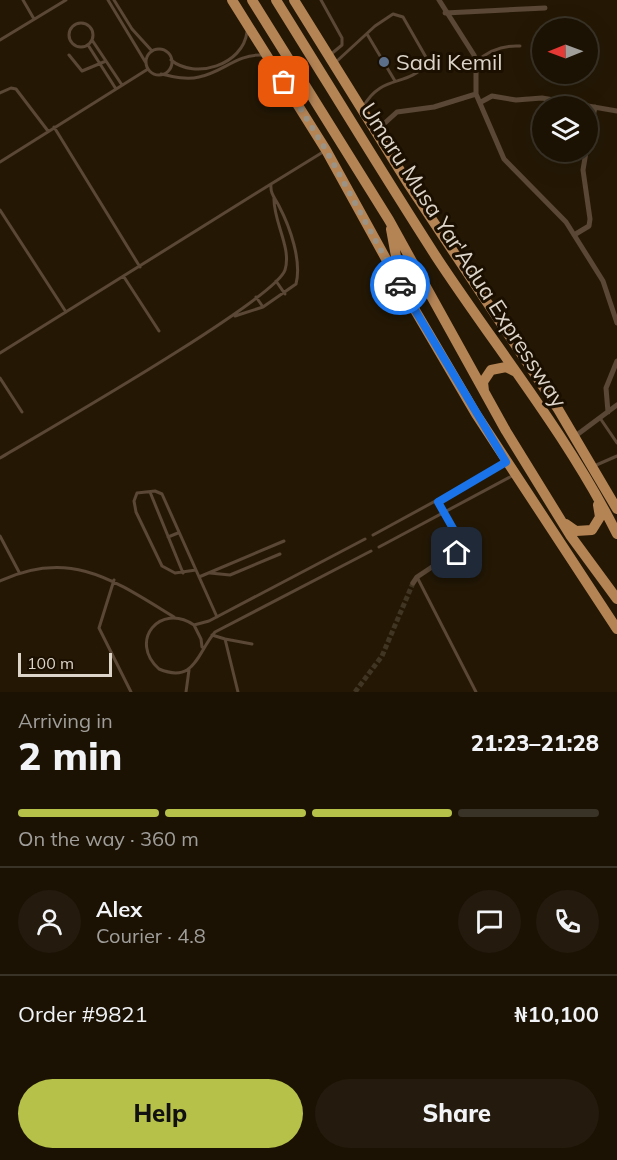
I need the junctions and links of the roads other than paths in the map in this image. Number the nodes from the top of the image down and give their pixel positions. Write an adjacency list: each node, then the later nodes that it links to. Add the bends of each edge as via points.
1 (23, 0): 13 (lane)
2 (66, 0): 13 (lane)
3 (108, 0): 28 (lane)
4 (114, 0): 21 (lane)
5 (232, 0): 14 (highway)
6 (252, 0): 43 (highway, Umaru Musa Yar'Adua Expressway)
7 (276, 0): 39 (highway, Umaru Musa Yar'Adua Expressway)
8 (294, 0): 18 (highway, Umaru Musa Yar'Adua Expressway)
9 (321, 0): 25 (lane, via 342,38 342,45)
10 (439, 0): 12 (street)
11 (545, 8): 12 (street)
12 (445, 14): 27 (street)
13 (34, 19): 16 (lane)
14 (248, 24): 23 (lane, via 241,50 212,68 191,70); 24 (highway)
15 (367, 33): 25 (lane); 32 (lane); 32 (lane, via 393,14 403,17 427,59 422,70)
16 (0, 40)
17 (92, 40): 19 (lane); 19 (lane, via 93,32 85,23 71,29 69,37 73,44); 26 (lane)
18 (319, 40): 25 (highway, Umaru Musa Yar'Adua Expressway); 39 (highway)
19 (88, 45): 29 (lane)
20 (520, 45): 27 (lane, via 489,52)
21 (152, 51): 23 (lane, via 162,49); 28 (lane)
22 (69, 55): 29 (lane, via 82,71)
23 (171, 60): 31 (lane, via 168,70)
24 (270, 60): 31 (lane, via 245,55 201,77); 43 (highway); 47 (highway)
25 (331, 60): 41 (highway, Umaru Musa Yar'Adua Expressway)
26 (106, 61): 29 (lane); 33 (lane)
27 (476, 62): 36 (street)
28 (146, 63): 30 (lane)
29 (100, 64): 34 (lane)
30 (148, 69): 31 (lane); 33 (lane)
31 (161, 74)
32 (395, 81): 41 (lane, via 376,89)
33 (122, 85): 34 (lane)
34 (116, 89): 44 (lane)
35 (0, 93): 45 (lane, via 16,89)
36 (476, 94): 38 (street); 46 (street, via 434,107 397,112)
37 (532, 99): 38 (street, via 492,96)
38 (481, 102): 55 (street, via 504,159 554,208)
39 (344, 108): 52 (highway, Umaru Musa Yar'Adua Expressway)
40 (598, 108): 42 (street)
41 (362, 109): 46 (highway, Umaru Musa Yar'Adua Expressway)
42 (617, 111)
43 (323, 117): 54 (highway, Umaru Musa Yar'Adua Expressway)
44 (54, 127): 45 (lane); 57 (lane)
45 (48, 131): 48 (lane)
46 (376, 131): 56 (highway, Umaru Musa Yar'Adua Expressway)
47 (326, 150): 50 (lane); 60 (highway)
48 (0, 162)
49 (584, 162): 55 (street, via 590,219 589,226)
50 (271, 184): 51 (lane); 57 (lane)
51 (274, 198): 59 (lane, via 286,257 285,271); 61 (lane, via 287,226 298,270 296,284)
52 (408, 209): 56 (highway); 70 (highway, Umaru Musa Yar'Adua Expressway, via 435,255)
53 (0, 210): 64 (lane)
54 (389, 220): 60 (highway); 72 (highway, Umaru Musa Yar'Adua Expressway)
55 (574, 235): 66 (street, via 603,281)
56 (453, 251): 77 (highway, Umaru Musa Yar'Adua Expressway)
57 (140, 267): 58 (lane)
58 (123, 277): 64 (lane); 67 (lane)
59 (276, 281): 61 (lane); 62 (lane)
60 (402, 288): 81 (highway)
61 (285, 294): 63 (lane)
62 (256, 297): 63 (lane); 65 (lane)
63 (263, 307): 65 (lane)
64 (66, 312): 68 (lane)
65 (233, 316): 80 (lane)
66 (617, 323)
67 (159, 331)
68 (0, 353)
69 (617, 361): 75 (street, via 606,388)
70 (519, 373): 72 (highway, via 506,367 491,370 483,382); 86 (highway, Umaru Musa Yar'Adua Expressway)
71 (0, 378): 74 (lane)
72 (484, 393): 90 (highway, Umaru Musa Yar'Adua Expressway)
73 (617, 405): 75 (street)
74 (22, 412)
75 (608, 412): 76 (street)
76 (600, 418): 77 (street); 78 (lane)
77 (574, 436): 83 (highway, Umaru Musa Yar'Adua Expressway)
78 (617, 443)
79 (615, 456): 82 (lane); 83 (lane)
80 (0, 458)
81 (506, 462): 84 (highway); 87 (lane)
82 (617, 463)
83 (592, 466): 88 (highway, Umaru Musa Yar'Adua Expressway)
84 (514, 475): 89 (lane); 113 (highway)
85 (150, 492): 91 (lane, via 162,494); 95 (lane); 103 (lane, via 135,495 136,512 162,566)
86 (597, 498): 90 (highway, via 600,517 592,530 576,531); 92 (highway, Umaru Musa Yar'Adua Expressway)
87 (438, 502): 89 (street); 93 (lane)
88 (617, 509)
89 (444, 513): 98 (lane); 107 (street, via 459,539 459,549)
90 (561, 520): 109 (highway, Umaru Musa Yar'Adua Expressway)
91 (178, 532): 95 (lane); 101 (lane)
92 (617, 534)
93 (373, 535)
94 (0, 536): 102 (lane)
95 (168, 537): 103 (lane)
96 (365, 540): 110 (lane)
97 (284, 541): 104 (lane)
98 (379, 547)
99 (371, 551): 114 (lane)
100 (280, 554): 104 (lane, via 230,575)
101 (196, 570): 103 (lane); 105 (lane)
102 (19, 572): 106 (lane, via 48,567 85,571); 108 (lane)
103 (183, 573)
104 (208, 573): 105 (lane)
105 (199, 577): 110 (lane)
106 (114, 580): 111 (lane); 119 (lane, via 99,628)
107 (415, 580): 122 (lane)
108 (0, 581)
109 (617, 599)
110 (217, 616): 112 (lane)
111 (174, 617): 112 (lane); 118 (lane, via 160,621 150,630 147,653 152,663 168,673)
112 (194, 625): 117 (lane)
113 (617, 628)
114 (212, 635): 115 (lane); 117 (lane)
115 (225, 639): 116 (lane); 121 (lane)
116 (252, 644)
117 (202, 647): 118 (lane, via 196,664)
118 (189, 669): 120 (lane)
119 (131, 692)
120 (186, 692)
121 (238, 692)
122 (476, 692)

